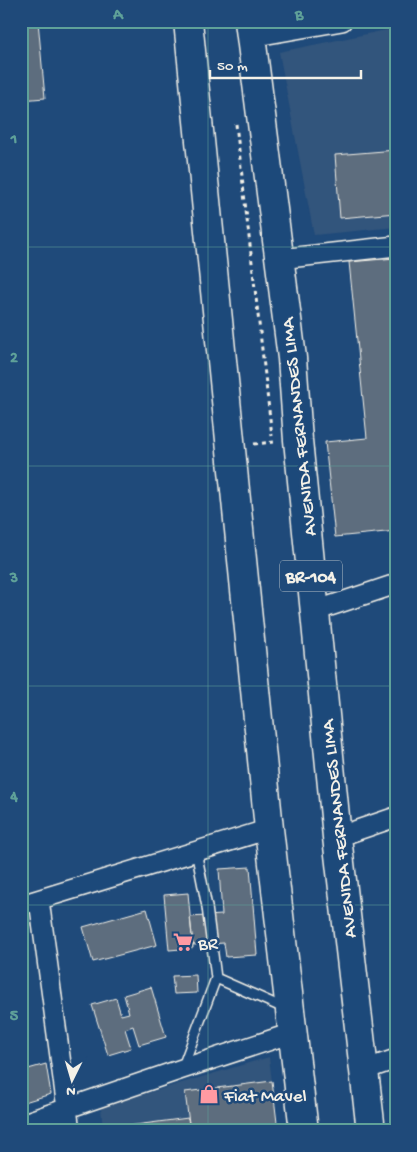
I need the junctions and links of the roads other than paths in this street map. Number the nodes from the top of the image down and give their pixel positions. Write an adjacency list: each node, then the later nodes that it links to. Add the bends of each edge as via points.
1 (188, 21): 9 (highway)
2 (342, 21): 3 (street)
3 (250, 29): 5 (highway, AVENIDA FERNANDES LIMA / BR-104)
4 (396, 246): 5 (street)
5 (279, 259): 7 (highway, AVENIDA FERNANDES LIMA / BR-104, via 292,358)
6 (396, 584): 7 (street)
7 (315, 611): 10 (highway, AVENIDA FERNANDES LIMA / BR-104)
8 (396, 817): 10 (street)
9 (269, 829): 11 (street); 15 (highway)
10 (337, 837): 18 (highway, AVENIDA FERNANDES LIMA / BR-104)
11 (196, 851): 12 (street); 14 (lane)
12 (40, 900): 13 (street); 19 (street)
13 (21, 905)
14 (216, 978): 15 (lane); 17 (lane)
15 (291, 1022): 17 (street); 22 (highway)
16 (396, 1059): 18 (street)
17 (182, 1068): 19 (street)
18 (364, 1070): 23 (highway, AVENIDA FERNANDES LIMA / BR-104)
19 (68, 1108): 20 (street); 21 (street)
20 (21, 1124)
21 (70, 1131)
22 (304, 1131)
23 (371, 1131)

